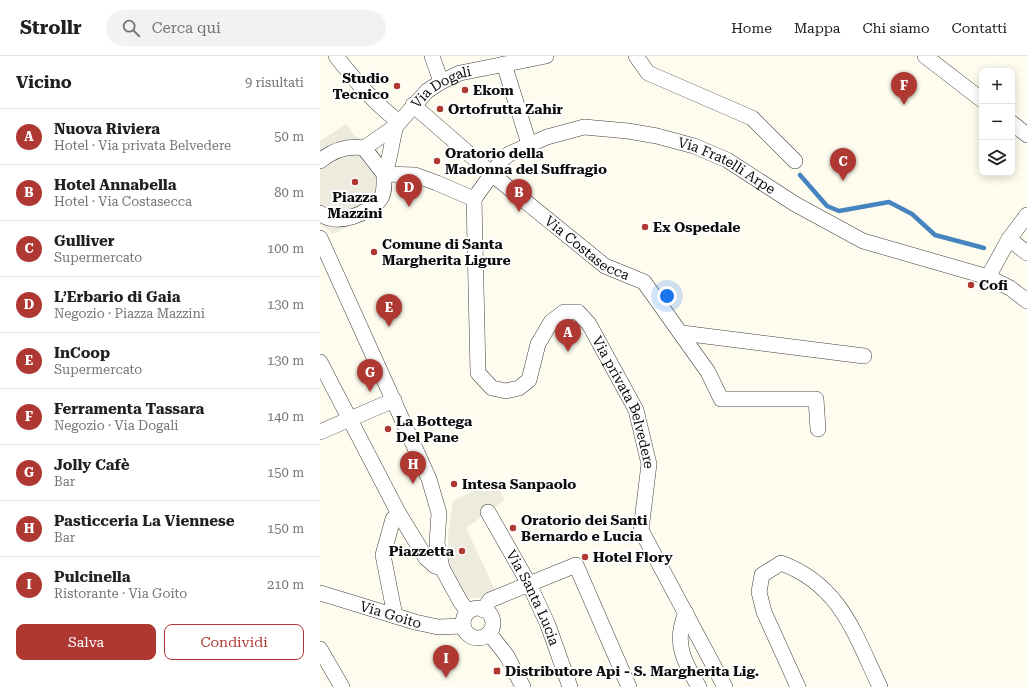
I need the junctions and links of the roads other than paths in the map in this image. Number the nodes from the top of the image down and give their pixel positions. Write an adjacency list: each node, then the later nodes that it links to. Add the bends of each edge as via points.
1 (336, 56): 10 (street, via 360,86)
2 (432, 56): 7 (street)
3 (546, 56): 6 (street, Via Dogali)
4 (636, 56): 16 (street, via 648,73 752,118)
5 (925, 56): 8 (street)
6 (497, 62): 7 (street, Via Dogali, via 460,73); 13 (street)
7 (441, 82): 9 (street, Via Dogali)
8 (979, 98)
9 (413, 105): 10 (street, Via Dogali); 17 (street, Via Costasecca)
10 (397, 124): 14 (street, Via Dogali); 18 (street, Via Dogali)
11 (1015, 125): 12 (street)
12 (1027, 135)
13 (529, 144): 17 (street, Via Fratelli Arpe, via 509,154); 26 (street, Via Fratelli Arpe, via 584,127 600,127 657,136 694,146 727,160 795,204 863,241)
14 (364, 148): 15 (street, via 340,148); 18 (street)
15 (320, 161)
16 (795, 161)
17 (492, 173): 19 (street, Via Fratelli Arpe); 28 (street, Via Costasecca, via 605,266 644,282)
18 (384, 174): 19 (street, via 414,175); 22 (street, via 382,197 375,205 352,218)
19 (474, 199): 42 (street, Via privata Belvedere, via 478,373 492,388 506,391 519,388 529,380 538,344 551,322 564,312 578,312 589,324 636,410 649,464 641,530)
20 (320, 213): 22 (street, via 328,219)
21 (1027, 215): 23 (street)
22 (340, 220): 24 (street, via 329,229)
23 (1009, 239): 25 (street); 26 (street)
24 (323, 250): 31 (street)
25 (1027, 253)
26 (988, 277): 27 (street, Via Fratelli Arpe, via 1010,288)
27 (1027, 301)
28 (682, 333): 29 (street); 33 (street, Via Costasecca, via 708,372 722,400 816,399)
29 (864, 356)
30 (320, 362): 32 (street)
31 (394, 400): 32 (street); 37 (street, via 436,501 437,543)
32 (350, 420): 34 (street); 36 (street)
33 (818, 429)
34 (320, 432)
35 (488, 512): 38 (street, Via Santa Lucia)
36 (399, 514): 37 (street, via 426,558 435,566); 43 (street, via 393,519 383,555)
37 (442, 568): 41 (street)
38 (529, 584): 40 (street, via 490,600); 49 (street, Via Santa Lucia, via 548,625); 50 (street, via 576,565)
39 (320, 593): 43 (street, Via Goito)
40 (483, 610): 41 (street, via 478,608); 45 (street, via 493,622)
41 (468, 612): 44 (street, via 463,619)
42 (686, 613): 51 (street, via 680,626 679,640 684,659); 52 (street, Via privata Belvedere)
43 (395, 616): 44 (street, Via Goito, via 438,627)
44 (463, 626): 45 (street, via 467,634 474,638 481,638)
45 (489, 633): 48 (street, via 507,656)
46 (320, 649): 47 (street)
47 (342, 687)
48 (522, 687)
49 (570, 687)
50 (629, 687)
51 (699, 687)
52 (725, 687)
53 (798, 687): 54 (street, via 764,612 759,592 762,575 781,563 792,567 833,598 852,626)
54 (880, 687)

